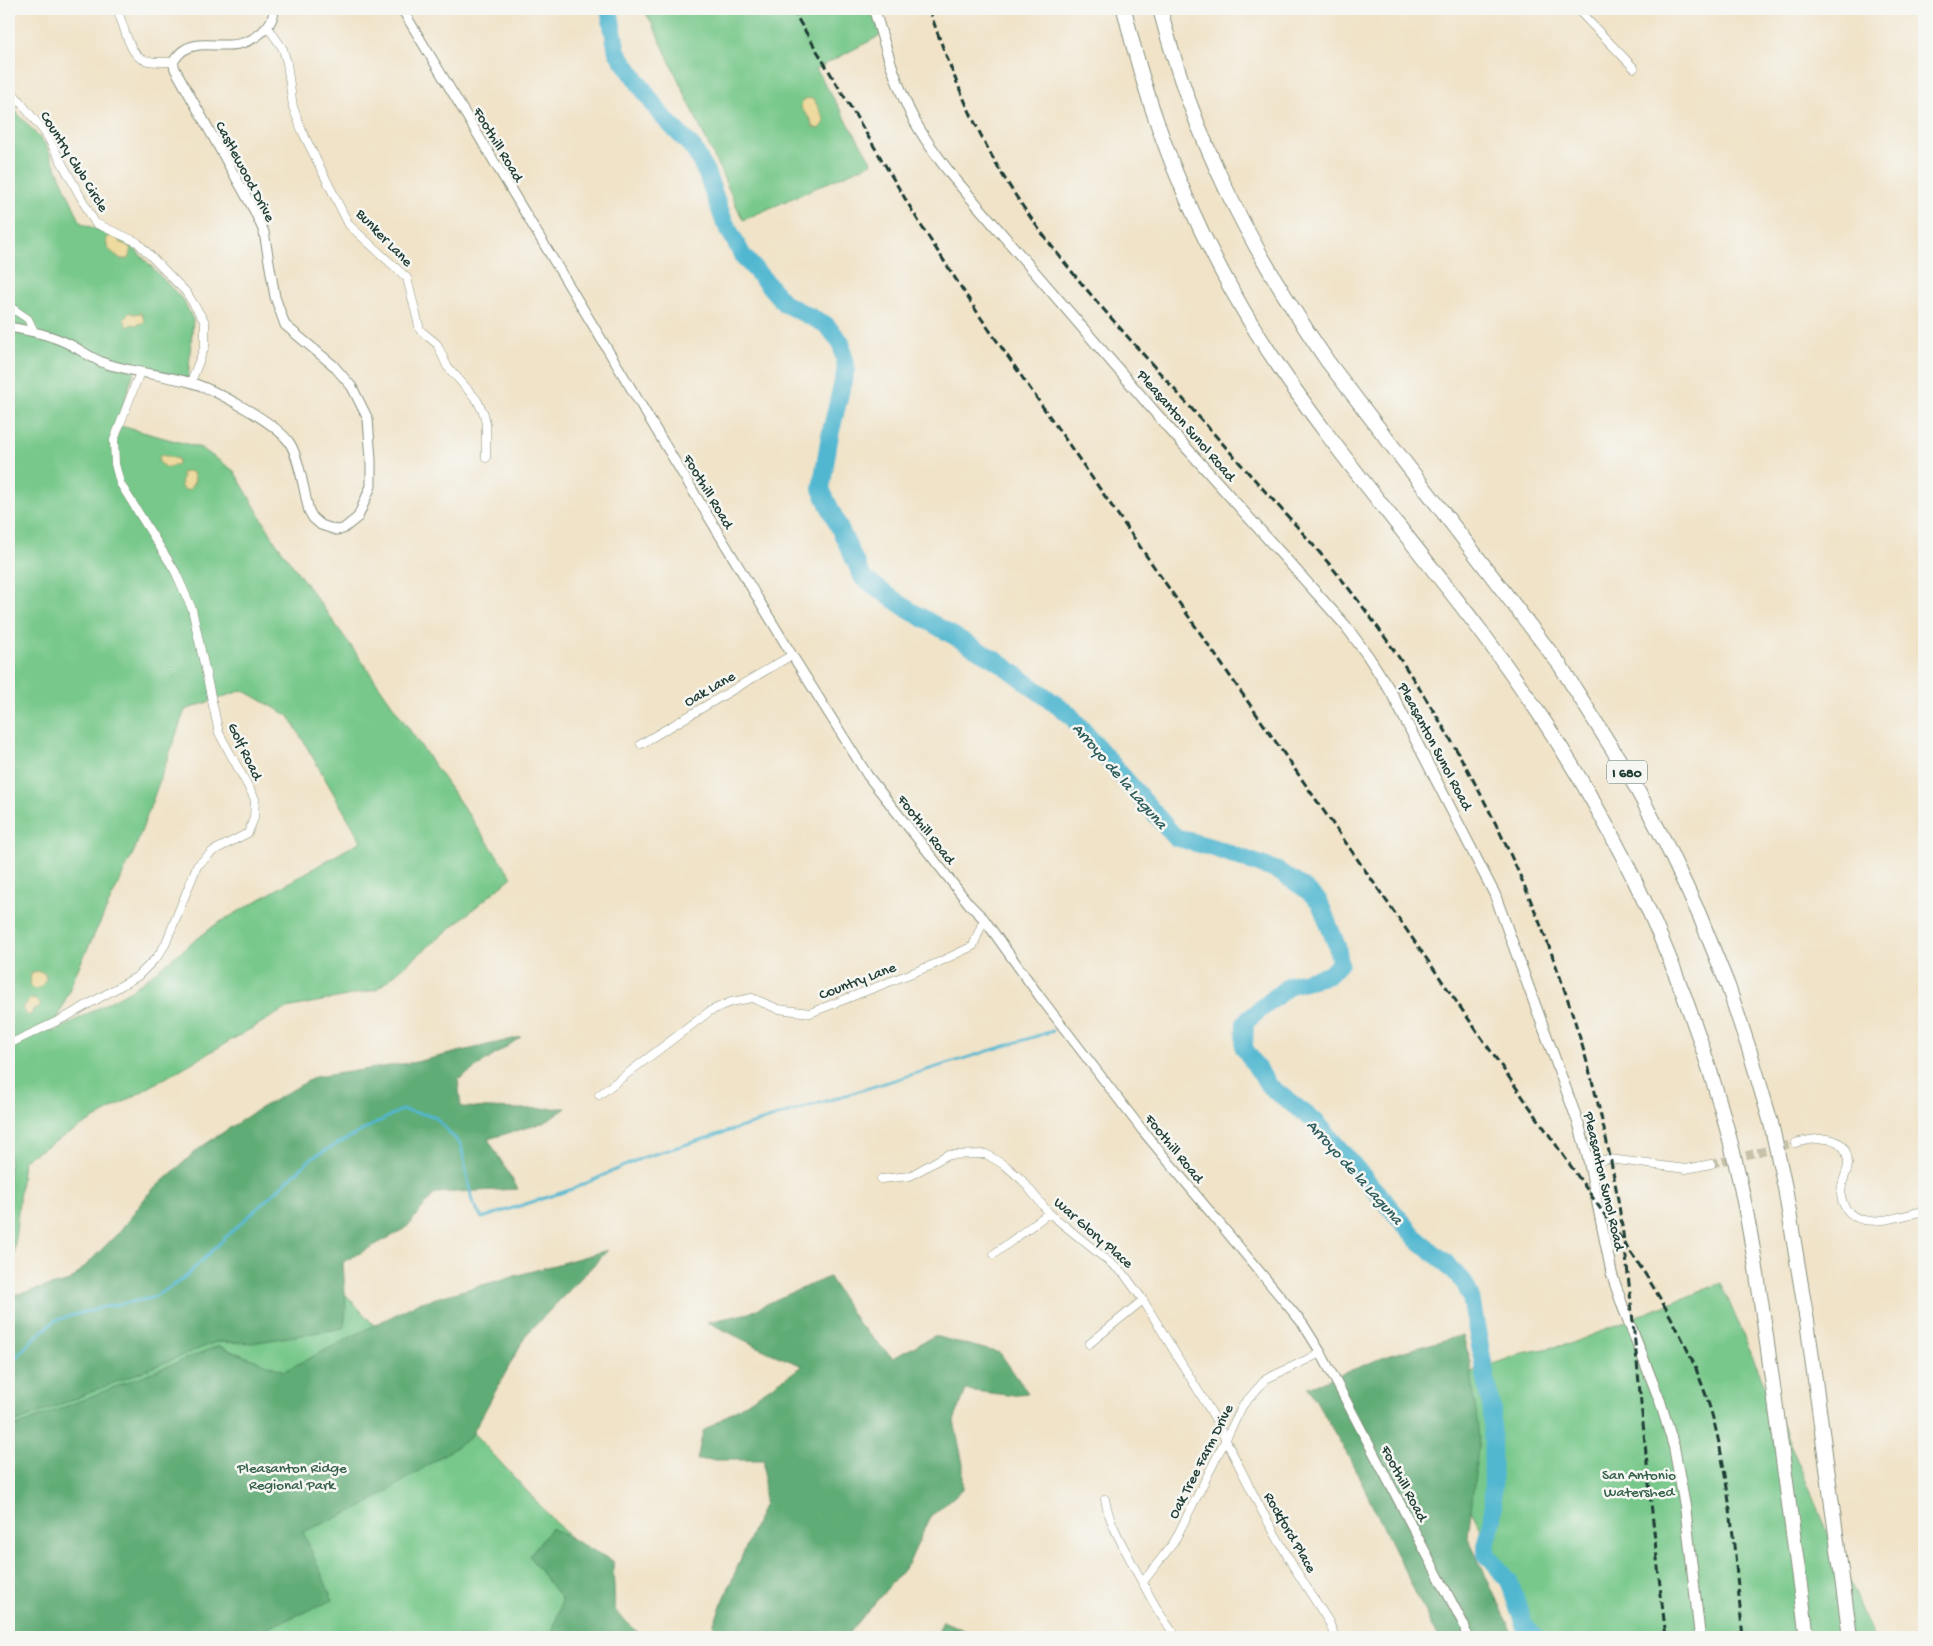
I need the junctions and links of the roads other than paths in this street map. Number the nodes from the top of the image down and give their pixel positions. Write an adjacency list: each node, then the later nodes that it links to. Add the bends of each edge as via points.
1 (118, 9): 9 (street, via 136,56 148,62)
2 (274, 9): 8 (street)
3 (402, 9): 18 (street, Foothill Road)
4 (874, 9): 24 (main road, Pleasanton Sunol Road, via 900,88 932,150 1166,425 1326,601 1378,671 1412,730 1495,895 1579,1124)
5 (1124, 9): 40 (highway, I 680, via 1170,161 1227,281 1292,386 1524,690 1598,812 1658,932 1708,1066 1743,1198 1765,1328)
6 (1160, 9): 41 (highway, I 680, via 1184,89 1206,147 1260,257 1328,362 1560,665 1633,782 1699,914 1750,1052 1786,1188)
7 (1577, 9): 10 (street)
8 (268, 27): 9 (street, via 245,43 195,46 184,50); 17 (street, Bunker Lane, via 284,49 293,107 302,131 349,224 407,278 420,330 437,344 447,366 477,400 486,424)
9 (173, 62): 16 (street, Castlewood Drive, via 264,232 275,297 285,325 333,365 352,387 368,419 371,486 358,517 343,529 328,529 321,525 309,511 295,455 285,438 251,411)
10 (1634, 68)
11 (9, 88): 16 (street, Country Club Circle, via 46,134 95,223 137,242 186,292 205,322 205,346)
12 (9, 306): 14 (street, via 28,319)
13 (9, 327): 14 (street, Castlewood Drive)
14 (34, 331): 15 (street, Castlewood Drive, via 62,340 95,361)
15 (140, 372): 16 (street, Castlewood Drive); 21 (street, Golf Road, via 114,440 115,464 120,483 175,571 192,609 220,733 255,799 254,818 248,833 213,851 197,866 165,945 138,976 66,1017)
16 (191, 382)
17 (486, 458)
18 (792, 655): 19 (street, Oak Lane); 20 (street, Foothill Road, via 868,776 968,904)
19 (641, 744)
20 (984, 919): 22 (street, Country Lane, via 973,946 936,964 810,1013 778,1009 752,998 731,1002 710,1012); 32 (street, Foothill Road, via 1081,1052 1303,1324)
21 (9, 1044)
22 (599, 1095)
23 (1795, 1143): 27 (street, via 1815,1139 1841,1143 1848,1165 1841,1196 1851,1216 1884,1220)
24 (1589, 1162): 25 (street, via 1610,1159 1686,1169); 39 (main road, Pleasanton Sunol Road, via 1612,1275 1674,1446 1685,1506)
25 (1711, 1164)
26 (881, 1179): 28 (street, War Glory Place, via 910,1176 947,1155 986,1154 1022,1180)
27 (1924, 1211)
28 (1049, 1213): 29 (street); 30 (street, War Glory Place, via 1124,1274)
29 (994, 1254)
30 (1143, 1300): 31 (street); 33 (street, War Glory Place)
31 (1089, 1344)
32 (1322, 1353): 33 (street, Oak Tree Farm Drive, via 1266,1379 1243,1405); 38 (street, Foothill Road, via 1465,1627)
33 (1226, 1438): 35 (street, Oak Tree Farm Drive, via 1174,1542); 37 (street, Rockford Place, via 1262,1510)
34 (1105, 1499): 35 (street, via 1116,1532)
35 (1142, 1582): 36 (street)
36 (1176, 1637)
37 (1335, 1637)
38 (1466, 1637)
39 (1700, 1637)
40 (1806, 1637)
41 (1850, 1637)

